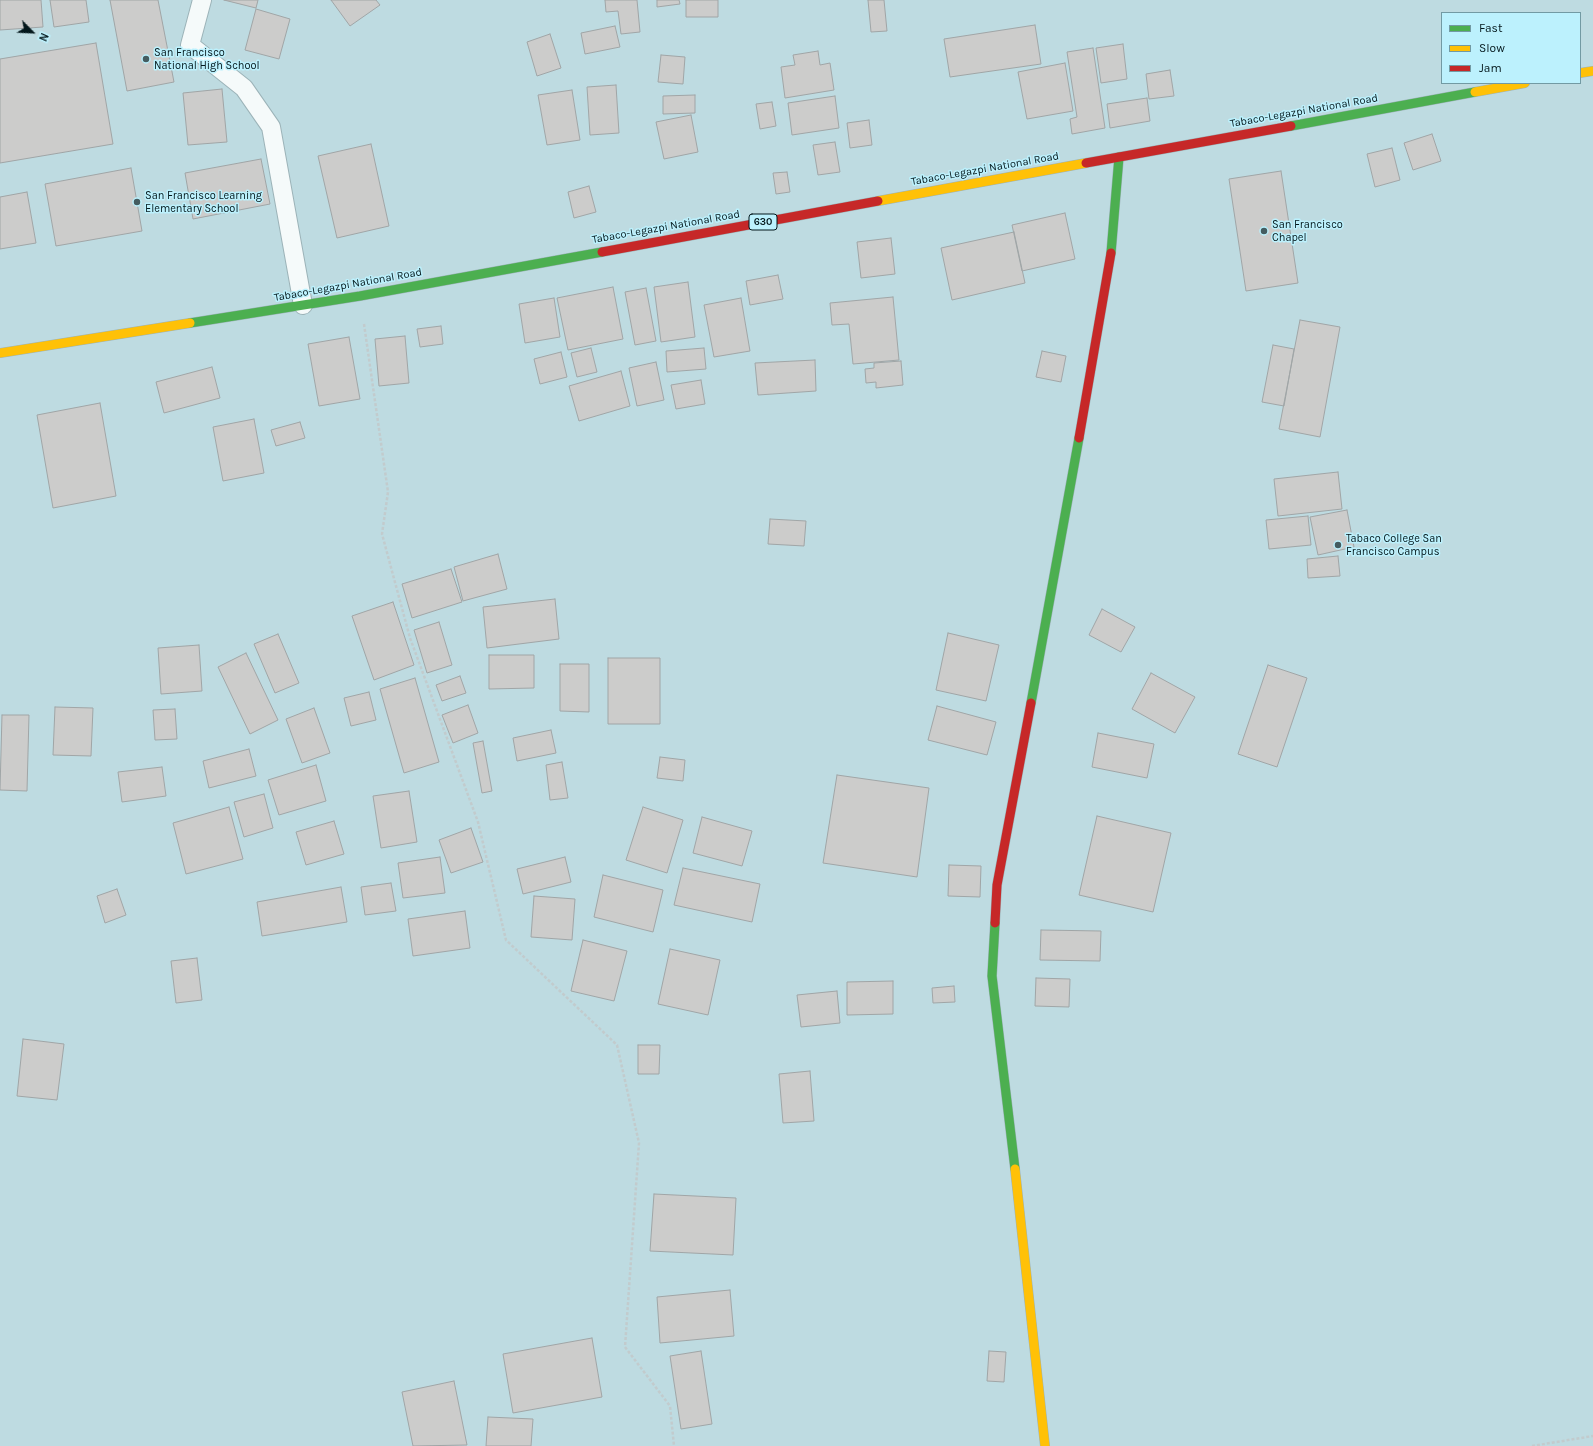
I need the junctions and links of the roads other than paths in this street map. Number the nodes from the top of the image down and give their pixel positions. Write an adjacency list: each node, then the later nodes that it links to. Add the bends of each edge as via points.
1 (202, 0): 6 (lane, via 190,45 244,88 271,126)
2 (1593, 71): 3 (main road)
3 (1581, 73)
4 (1520, 84): 5 (main road, Tabaco-Legazpi National Road / 630)
5 (1119, 157): 6 (main road, Tabaco-Legazpi National Road / 630); 8 (main road, via 1113,243 1058,568 997,885 992,976)
6 (303, 305): 7 (main road, Tabaco-Legazpi National Road / 630)
7 (0, 353)
8 (1045, 1446)

